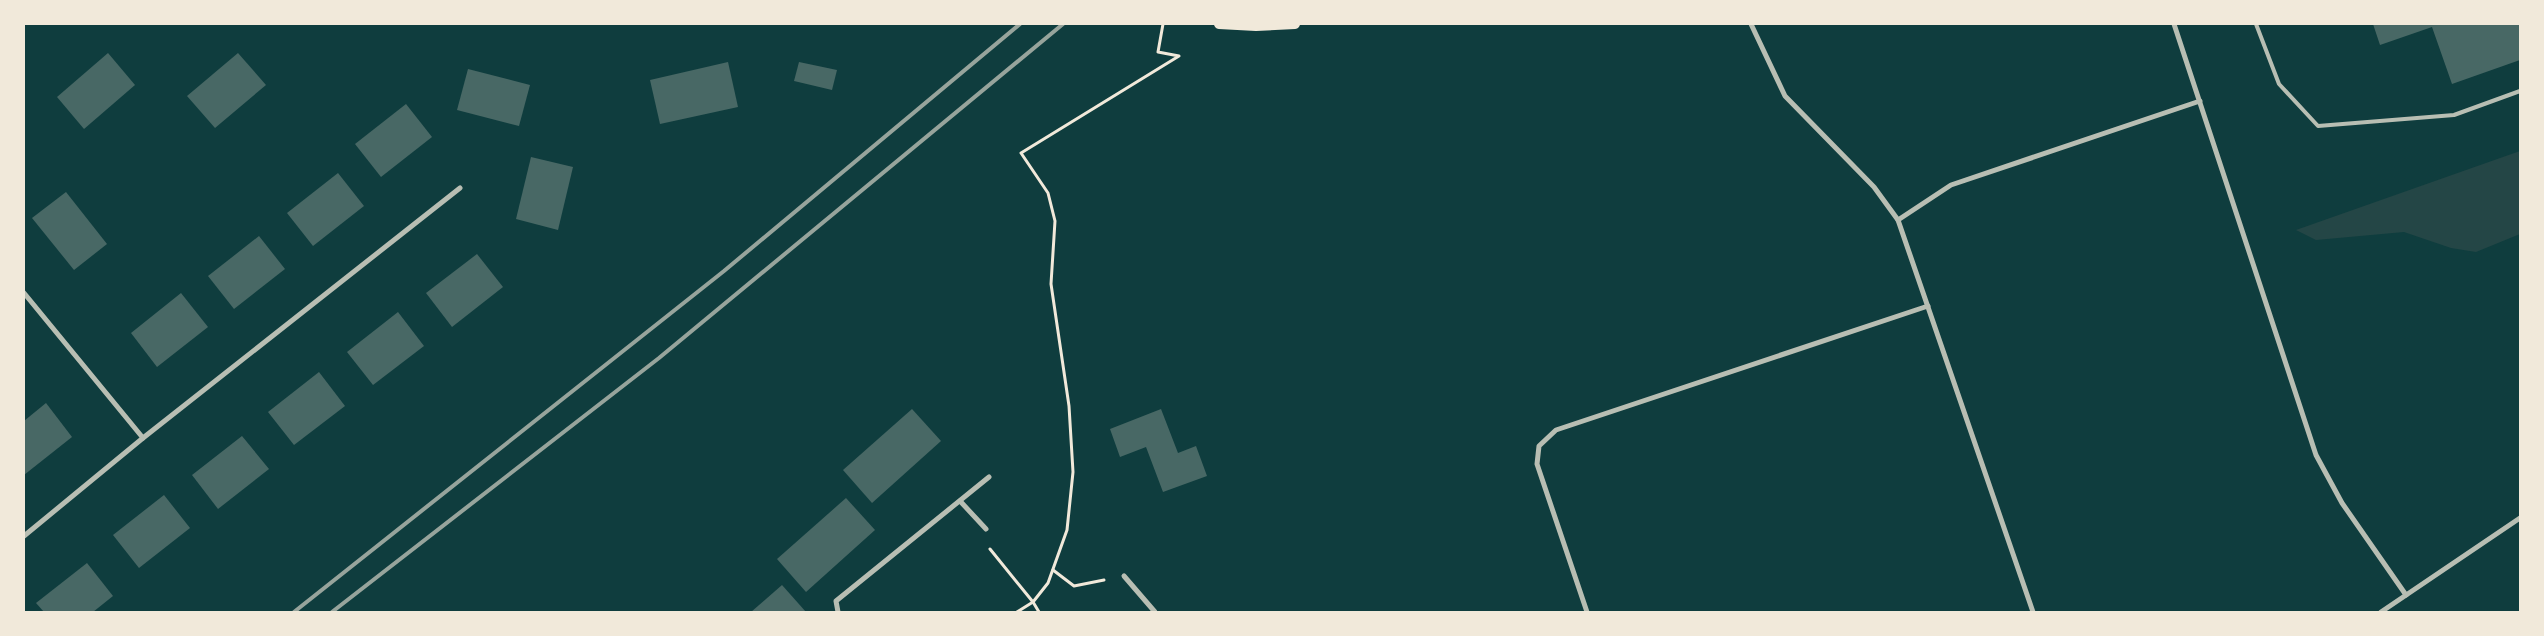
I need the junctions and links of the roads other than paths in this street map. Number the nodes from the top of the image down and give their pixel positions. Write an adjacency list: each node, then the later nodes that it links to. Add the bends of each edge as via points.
1 (1219, 24): 2 (main road)
2 (1295, 24)
3 (1750, 24): 9 (street, via 1785,96 1874,187)
4 (2174, 24): 7 (street)
5 (2256, 24): 6 (lane, via 2279,84 2318,126 2454,115)
6 (2520, 91)
7 (2200, 100): 9 (street, via 1951,185); 19 (street, via 2316,455 2342,503)
8 (460, 188): 12 (street)
9 (1898, 220): 11 (street)
10 (24, 293): 12 (street)
11 (1928, 306): 22 (street, via 1556,430 1539,446 1537,464); 23 (street)
12 (143, 438): 17 (street)
13 (989, 477): 14 (street)
14 (960, 501): 16 (street); 20 (street, via 836,601)
15 (2520, 518): 19 (street)
16 (986, 529)
17 (24, 536)
18 (1124, 576): 21 (street)
19 (2406, 595): 24 (street)
20 (838, 612)
21 (1155, 612)
22 (1587, 612)
23 (2032, 612)
24 (2381, 612)

